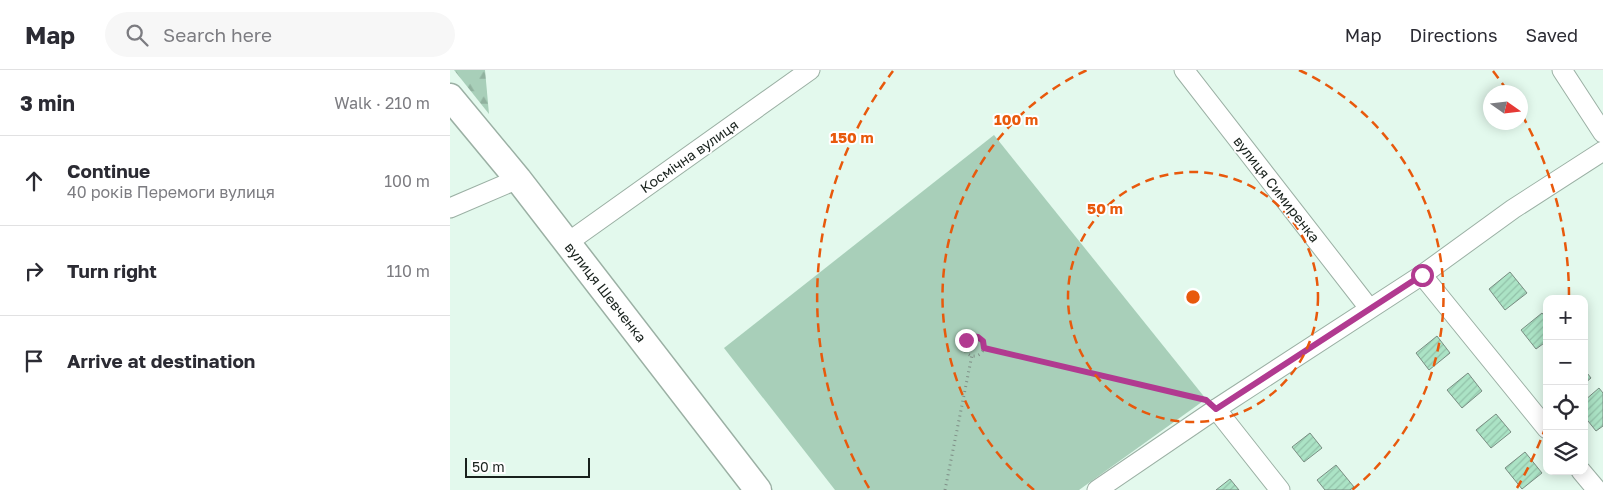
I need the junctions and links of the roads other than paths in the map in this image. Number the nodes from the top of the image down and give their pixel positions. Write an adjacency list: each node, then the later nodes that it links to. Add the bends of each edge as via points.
1 (810, 70): 9 (street, Космічна вулиця)
2 (1184, 70): 11 (street, вулиця Симиренка)
3 (1562, 70): 5 (street)
4 (450, 97): 7 (street, вулиця Шевченка)
5 (1603, 133)
6 (1603, 150): 10 (street, via 1513,209)
7 (518, 179): 8 (street); 9 (street, вулиця Шевченка)
8 (450, 208)
9 (567, 243): 15 (street, вулиця Шевченка)
10 (1422, 275): 11 (street); 13 (street)
11 (1369, 308): 12 (street)
12 (1216, 409): 16 (street); 17 (street)
13 (1543, 424)
14 (1584, 475): 18 (street)
15 (758, 490)
16 (1097, 490)
17 (1280, 490)
18 (1597, 490)

